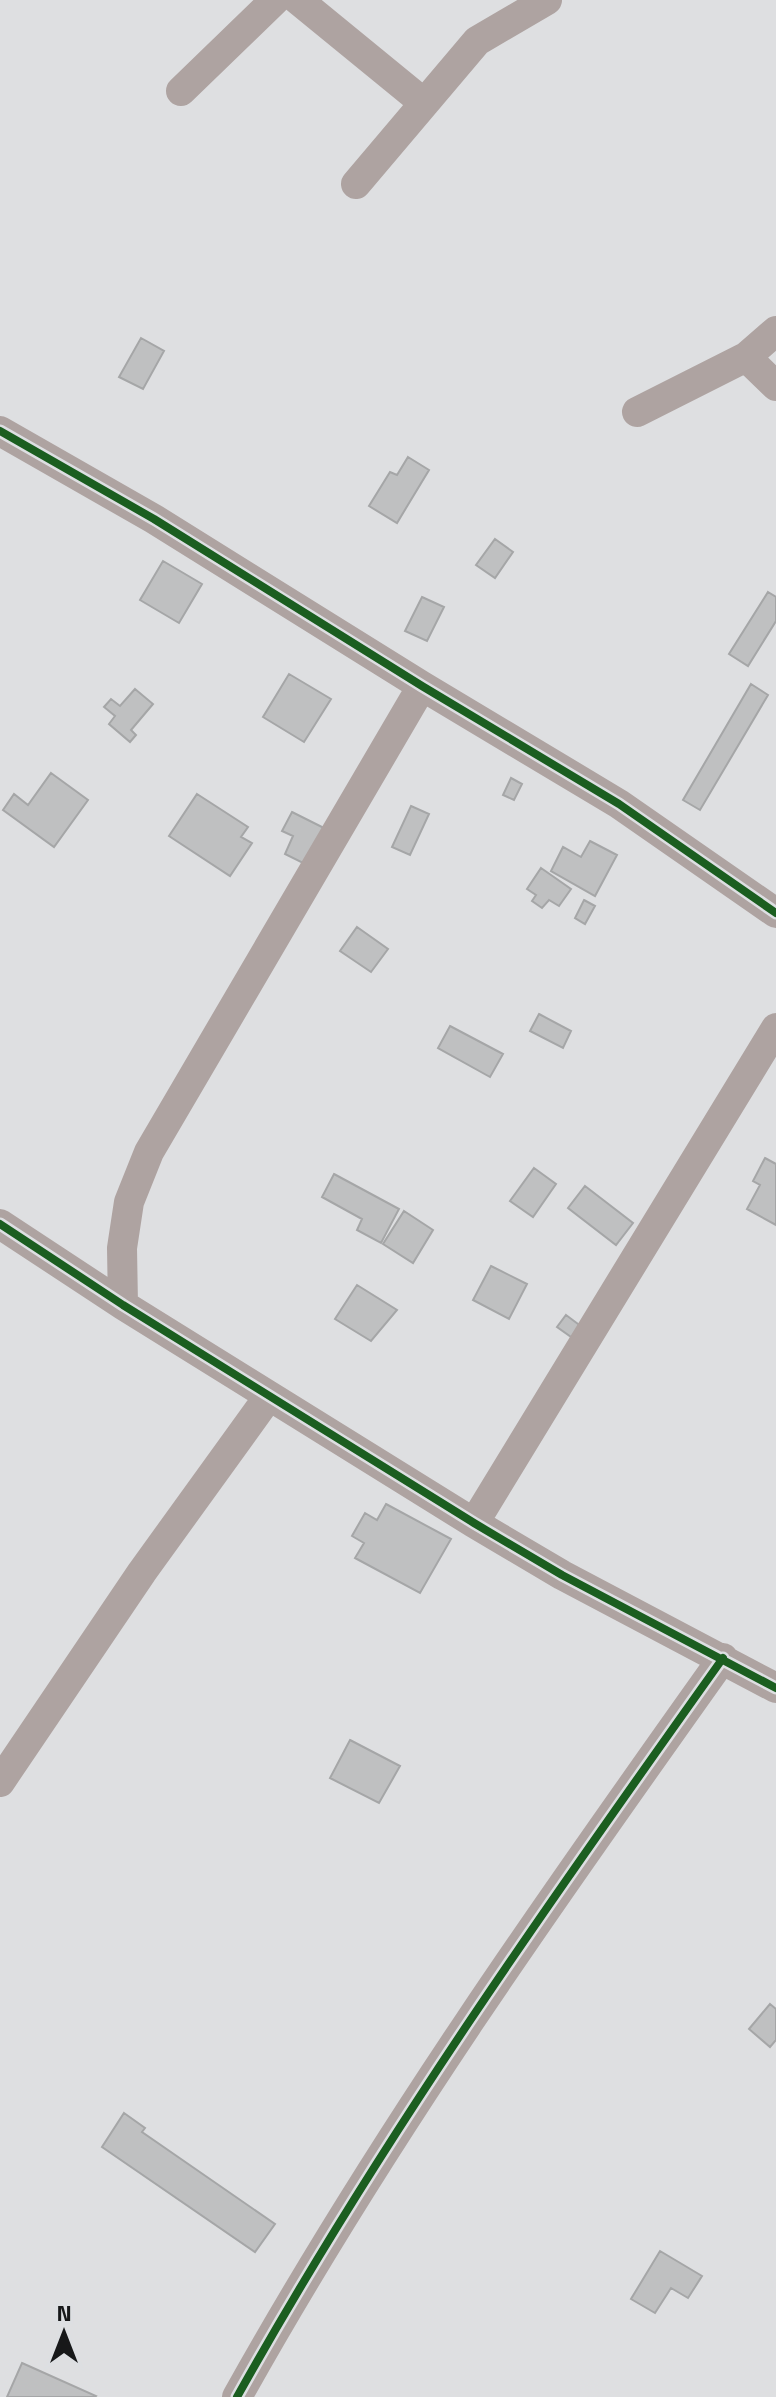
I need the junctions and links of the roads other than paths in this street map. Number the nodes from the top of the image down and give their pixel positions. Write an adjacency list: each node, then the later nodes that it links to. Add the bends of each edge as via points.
1 (275, 0): 4 (street)
2 (298, 0): 5 (street)
3 (547, 0): 5 (street, via 477,41)
4 (181, 91)
5 (424, 103): 6 (street)
6 (356, 184)
7 (776, 331): 8 (street)
8 (746, 357): 9 (street); 10 (street)
9 (776, 386)
10 (637, 412)
11 (0, 431): 12 (street, via 154,519)
12 (422, 686): 13 (street, via 619,804); 16 (street, via 149,1152 129,1202 122,1248)
13 (776, 913)
14 (776, 1028): 18 (street)
15 (0, 1224): 16 (street)
16 (123, 1305): 17 (street)
17 (269, 1396): 18 (street); 21 (street)
18 (474, 1523): 19 (street)
19 (723, 1658): 20 (street); 22 (street, via 415,2102)
20 (776, 1688)
21 (0, 1782)
22 (237, 2397)

